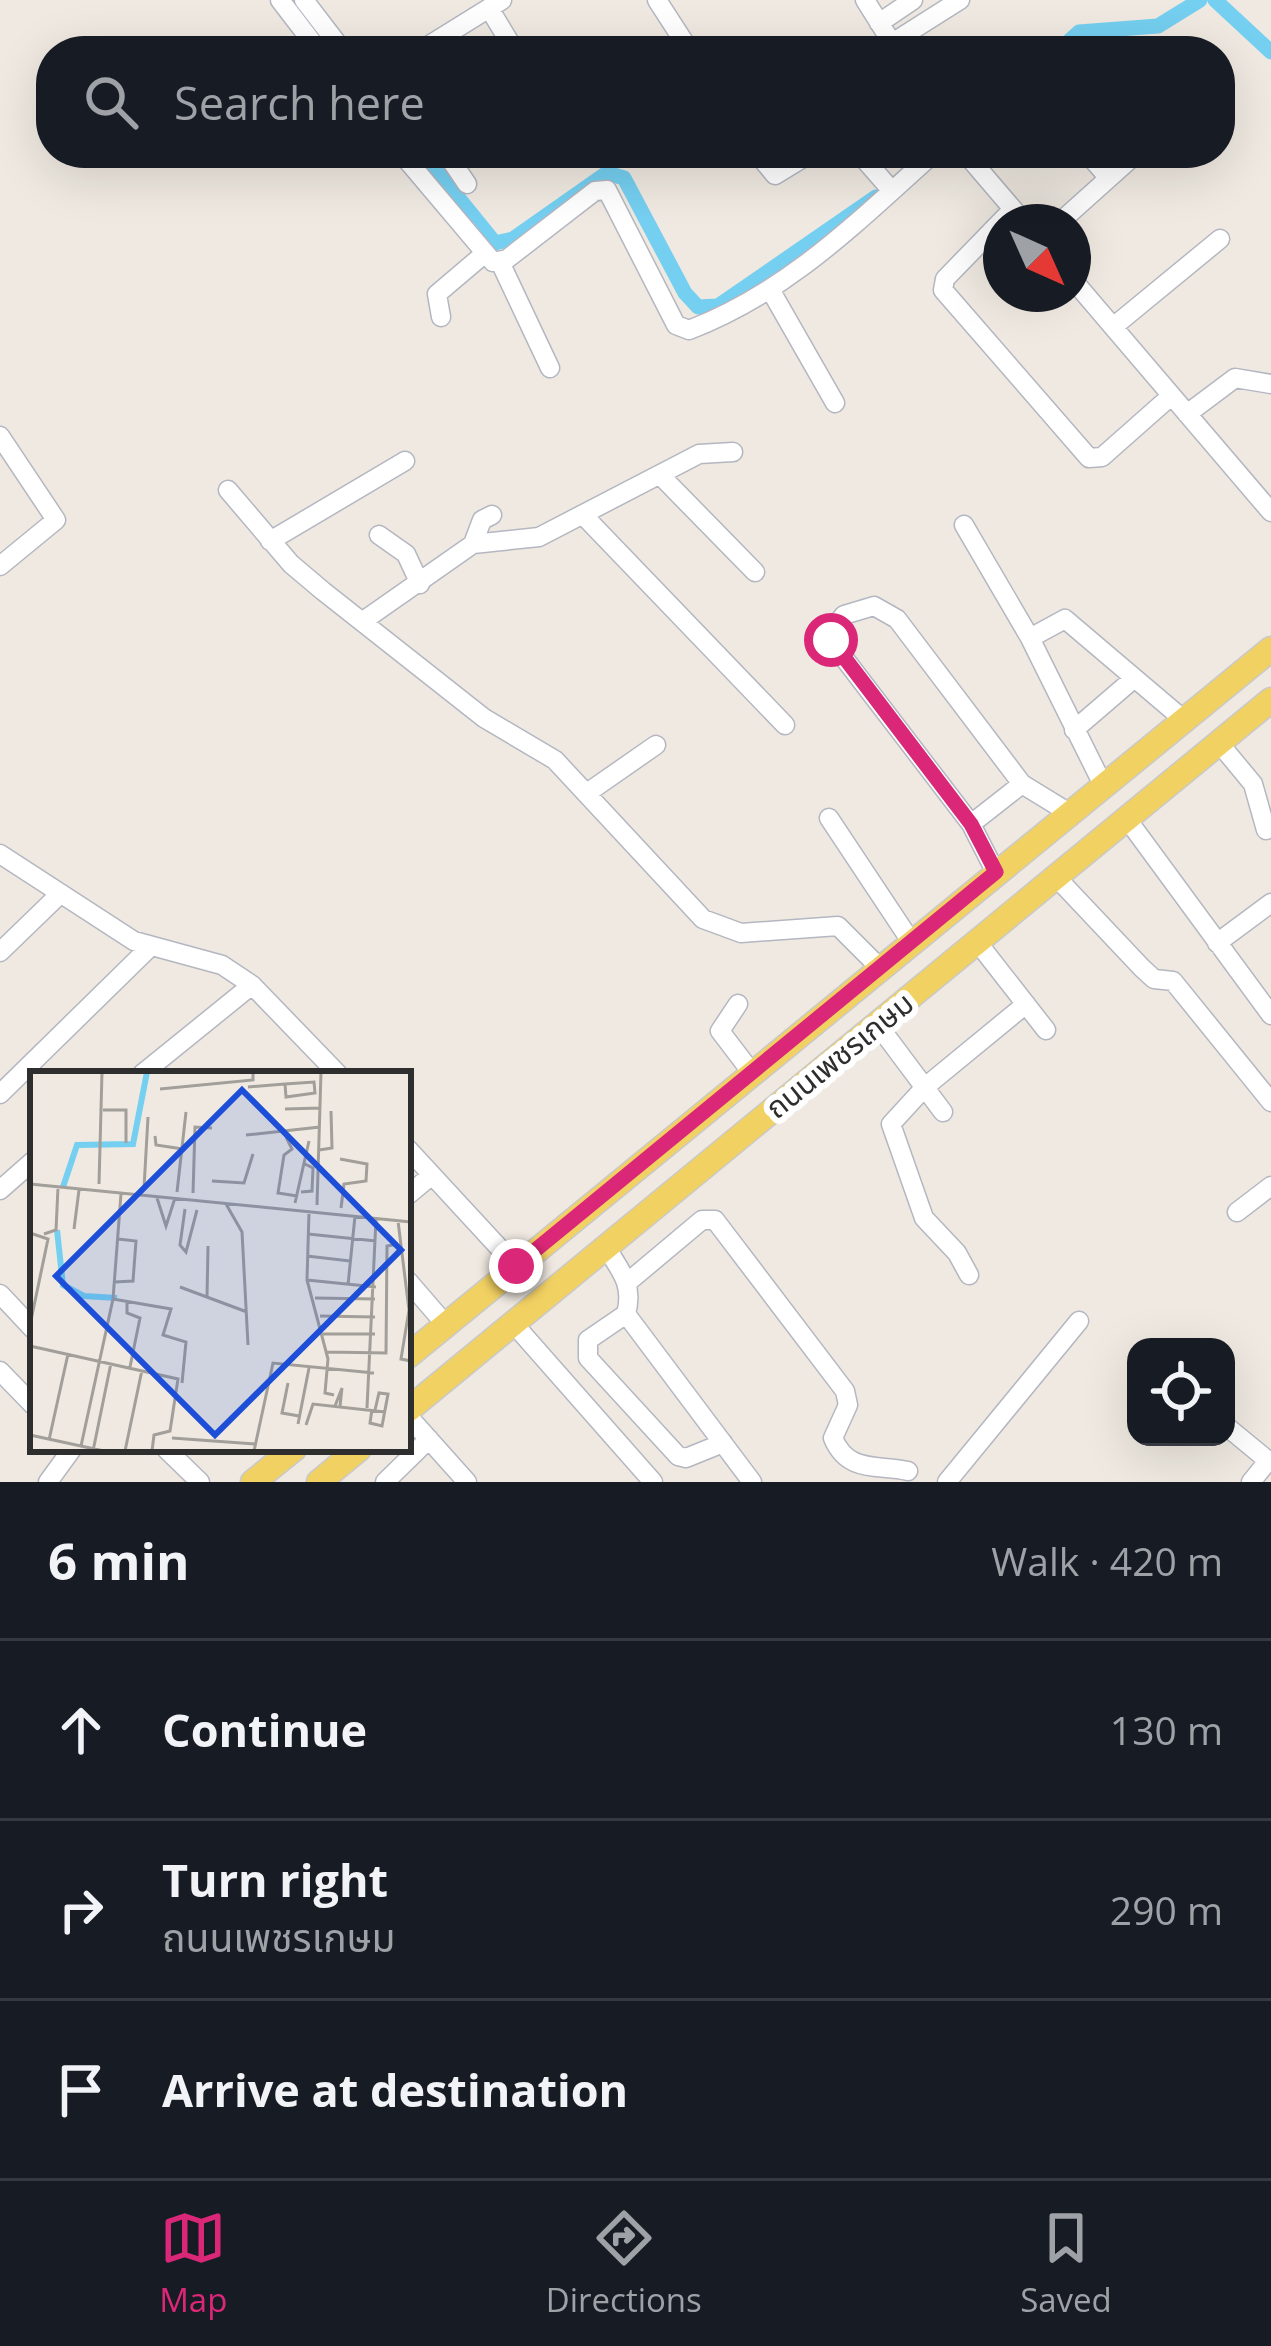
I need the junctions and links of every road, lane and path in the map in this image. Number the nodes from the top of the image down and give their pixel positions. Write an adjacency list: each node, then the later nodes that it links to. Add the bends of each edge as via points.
1 (280, 0): 9 (street)
2 (304, 0): 10 (street)
3 (657, 0): 13 (street)
4 (865, 0): 8 (street)
5 (913, 0): 8 (street)
6 (960, 0): 15 (street)
7 (495, 4): 11 (street); 12 (street)
8 (880, 23): 14 (street)
9 (308, 36)
10 (332, 36)
11 (444, 36)
12 (509, 36)
13 (680, 36)
14 (888, 36)
15 (910, 36)
16 (414, 168): 30 (street)
17 (456, 168): 24 (street)
18 (872, 168): 25 (street)
19 (917, 168): 25 (street)
20 (978, 168): 26 (street)
21 (1100, 168): 23 (street)
22 (1119, 168): 23 (street)
23 (1108, 177): 27 (street)
24 (467, 184)
25 (892, 190): 31 (street)
26 (1009, 204)
27 (1079, 204)
28 (1220, 239): 34 (street)
29 (983, 247): 37 (street, via 943,290 1089,458 1102,457)
30 (492, 258): 31 (street, via 595,190 607,190 682,329); 33 (street, via 437,294); 35 (street)
31 (771, 291): 38 (street)
32 (1091, 301): 34 (street)
33 (441, 317)
34 (1113, 327): 37 (street)
35 (550, 368)
36 (1271, 384): 39 (street, via 1235,378)
37 (1172, 396): 39 (street)
38 (835, 403)
39 (1187, 414): 45 (street)
40 (0, 438): 52 (street, via 56,520)
41 (733, 452): 43 (street, via 710,451)
42 (405, 461): 49 (street)
43 (661, 476): 46 (street); 53 (street)
44 (228, 490): 49 (street)
45 (1271, 512)
46 (584, 516): 50 (street); 61 (street)
47 (964, 525): 56 (street)
48 (379, 535): 54 (street, via 406,554)
49 (270, 541): 55 (street)
50 (513, 542): 51 (street); 51 (street, via 513,529 498,516 482,520)
51 (473, 544): 54 (street)
52 (0, 566)
53 (755, 572)
54 (420, 584): 55 (street)
55 (363, 621): 67 (street, via 484,718 555,760)
56 (1030, 638): 58 (street, via 1065,619); 62 (street)
57 (1271, 650): 60 (main road, ถนนเพชรเกษม)
58 (1132, 681): 60 (street); 62 (street)
59 (1270, 702): 63 (main road, ถนนเพชรเกษม)
60 (1184, 720): 66 (main road, ถนนเพชรเกษม)
61 (785, 725)
62 (1075, 730): 66 (street)
63 (1219, 743): 70 (main road, ถนนเพชรเกษม); 72 (street, via 1253,784)
64 (656, 745): 67 (street)
65 (1022, 784): 68 (street); 71 (street); 71 (street, via 897,619 874,606 844,616 831,640)
66 (1104, 787): 68 (main road, ถนนเพชรเกษม)
67 (587, 793): 83 (street, via 703,919 741,933 838,926)
68 (1071, 814): 74 (main road, ถนนเพชรเกษม)
69 (829, 818): 78 (street)
70 (1126, 819): 75 (main road, ถนนเพชรเกษม); 80 (street)
71 (971, 824): 74 (street)
72 (1266, 830)
73 (0, 854): 76 (street)
74 (996, 872): 78 (main road, ถนนเพชรเกษม)
75 (1057, 878): 79 (main road, ถนนเพชรเกษม); 95 (street, via 1154,979 1173,981)
76 (60, 894): 81 (street); 82 (street)
77 (1271, 903): 80 (street)
78 (912, 943): 83 (main road, ถนนเพชรเกษม)
79 (978, 943): 86 (street); 88 (main road, ถนนเพชรเกษม)
80 (1217, 943): 87 (street)
81 (149, 948): 84 (street, via 222,965); 94 (street)
82 (0, 952)
83 (881, 969): 92 (main road, ถนนเพชรเกษม)
84 (252, 985): 90 (street); 91 (street)
85 (738, 1004): 92 (street, via 720,1031)
86 (1026, 1004): 89 (street); 93 (street)
87 (1271, 1015)
88 (878, 1025): 93 (street); 104 (main road, ถนนเพชรเกษม)
89 (1046, 1030)
90 (146, 1071)
91 (335, 1071)
92 (752, 1073): 105 (main road, ถนนเพชรเกษม)
93 (925, 1087): 96 (street); 106 (street, via 894,1116 891,1132 924,1218)
94 (0, 1094)
95 (1271, 1102)
96 (944, 1112)
97 (411, 1152): 99 (street)
98 (30, 1164): 101 (street)
99 (432, 1175): 102 (street); 105 (street)
100 (1271, 1186): 103 (street)
101 (0, 1190)
102 (411, 1193)
103 (1237, 1212)
104 (605, 1246): 107 (street); 112 (main road, ถนนเพชรเกษม)
105 (516, 1266): 113 (main road, ถนนเพชรเกษม)
106 (969, 1275)
107 (628, 1282): 110 (street); 128 (street, via 702,1220 715,1220 845,1391 837,1448 859,1466)
108 (411, 1284): 113 (street)
109 (0, 1294): 114 (street)
110 (626, 1314): 122 (street); 122 (street, via 588,1340 588,1358 678,1456)
111 (1079, 1321): 137 (street)
112 (513, 1323): 118 (main road, ถนนเพชรเกษม); 135 (street)
113 (446, 1324): 115 (main road, ถนนเพชรเกษม)
114 (30, 1326)
115 (411, 1353)
116 (0, 1371): 117 (street)
117 (30, 1402)
118 (411, 1410)
119 (411, 1417): 121 (street)
120 (1235, 1434): 127 (street)
121 (429, 1439): 129 (street); 134 (street)
122 (723, 1443): 136 (street)
123 (70, 1452): 130 (street)
124 (169, 1452): 131 (street)
125 (290, 1452): 132 (main road)
126 (355, 1452): 133 (main road)
127 (1269, 1462): 138 (street)
128 (908, 1471)
129 (463, 1480)
130 (48, 1482)
131 (200, 1482)
132 (253, 1482)
133 (319, 1482)
134 (385, 1482)
135 (653, 1482)
136 (752, 1482)
137 (947, 1482)
138 (1251, 1482)

